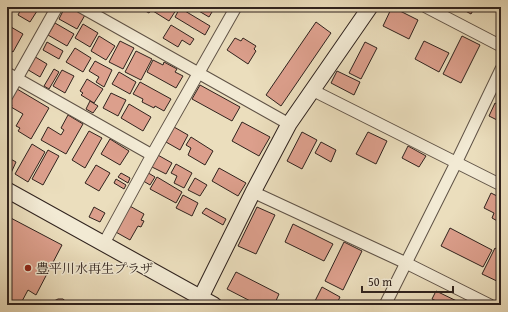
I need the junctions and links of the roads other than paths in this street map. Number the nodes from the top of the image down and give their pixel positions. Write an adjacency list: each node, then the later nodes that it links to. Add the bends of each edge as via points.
1 (57, 7): 9 (street)
2 (81, 7): 8 (street)
3 (236, 7): 8 (street)
4 (370, 7): 10 (street)
5 (426, 7): 6 (street)
6 (501, 46)
7 (501, 69): 14 (street)
8 (198, 74): 12 (street); 13 (street)
9 (12, 76): 11 (street); 13 (street)
10 (312, 90): 12 (street); 14 (street)
11 (7, 96)
12 (289, 124): 17 (street)
13 (152, 155): 18 (street)
14 (456, 163): 15 (street); 19 (street)
15 (501, 185)
16 (7, 190): 18 (street)
17 (253, 192): 19 (street); 20 (street)
18 (104, 244): 20 (street)
19 (406, 263): 22 (street); 23 (street)
20 (199, 301): 21 (street)
21 (214, 305)
22 (385, 305)
23 (490, 305)

